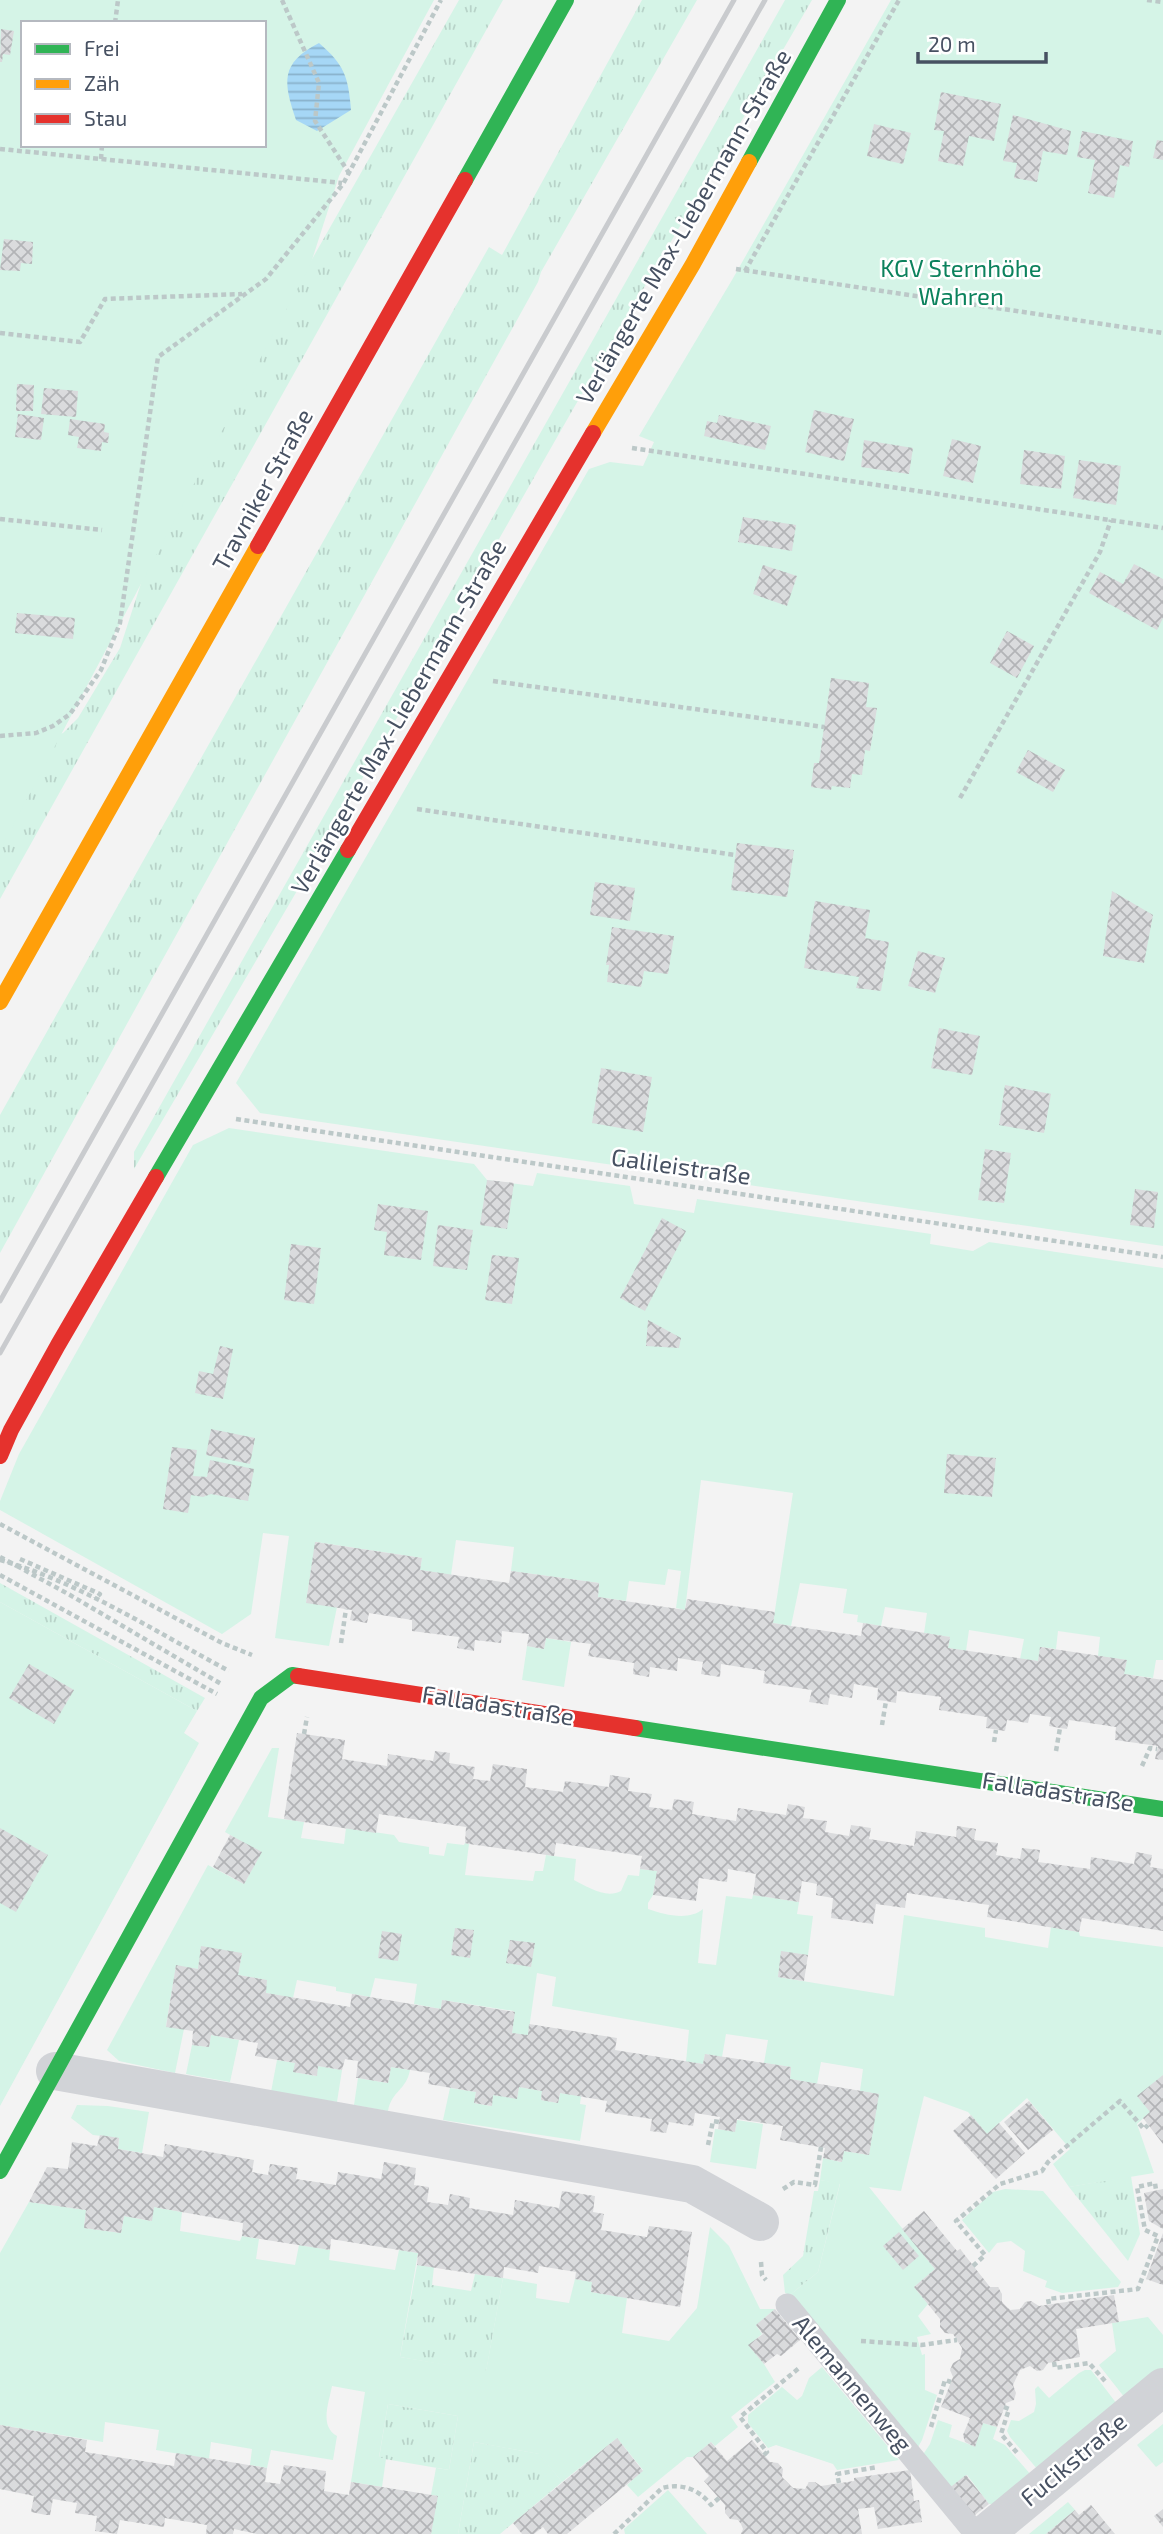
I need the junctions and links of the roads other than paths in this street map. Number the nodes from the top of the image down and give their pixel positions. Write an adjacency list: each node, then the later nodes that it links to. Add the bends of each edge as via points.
1 (566, 0): 3 (street, Travniker Straße)
2 (838, 0): 4 (street, Verlängerte Max-Liebermann-Straße, via 693,264 193,1112 51,1357)
3 (0, 1002)
4 (0, 1456)
5 (1163, 1808): 6 (street, Falladastraße, via 292,1675 261,1698)
6 (55, 2071): 7 (street, Falladastraße); 8 (street, via 692,2184)
7 (0, 2171)
8 (760, 2222)
9 (787, 2305): 11 (lane, Alemannenweg)
10 (1163, 2387): 12 (street, Fucikstraße)
11 (976, 2534)
12 (985, 2534)

